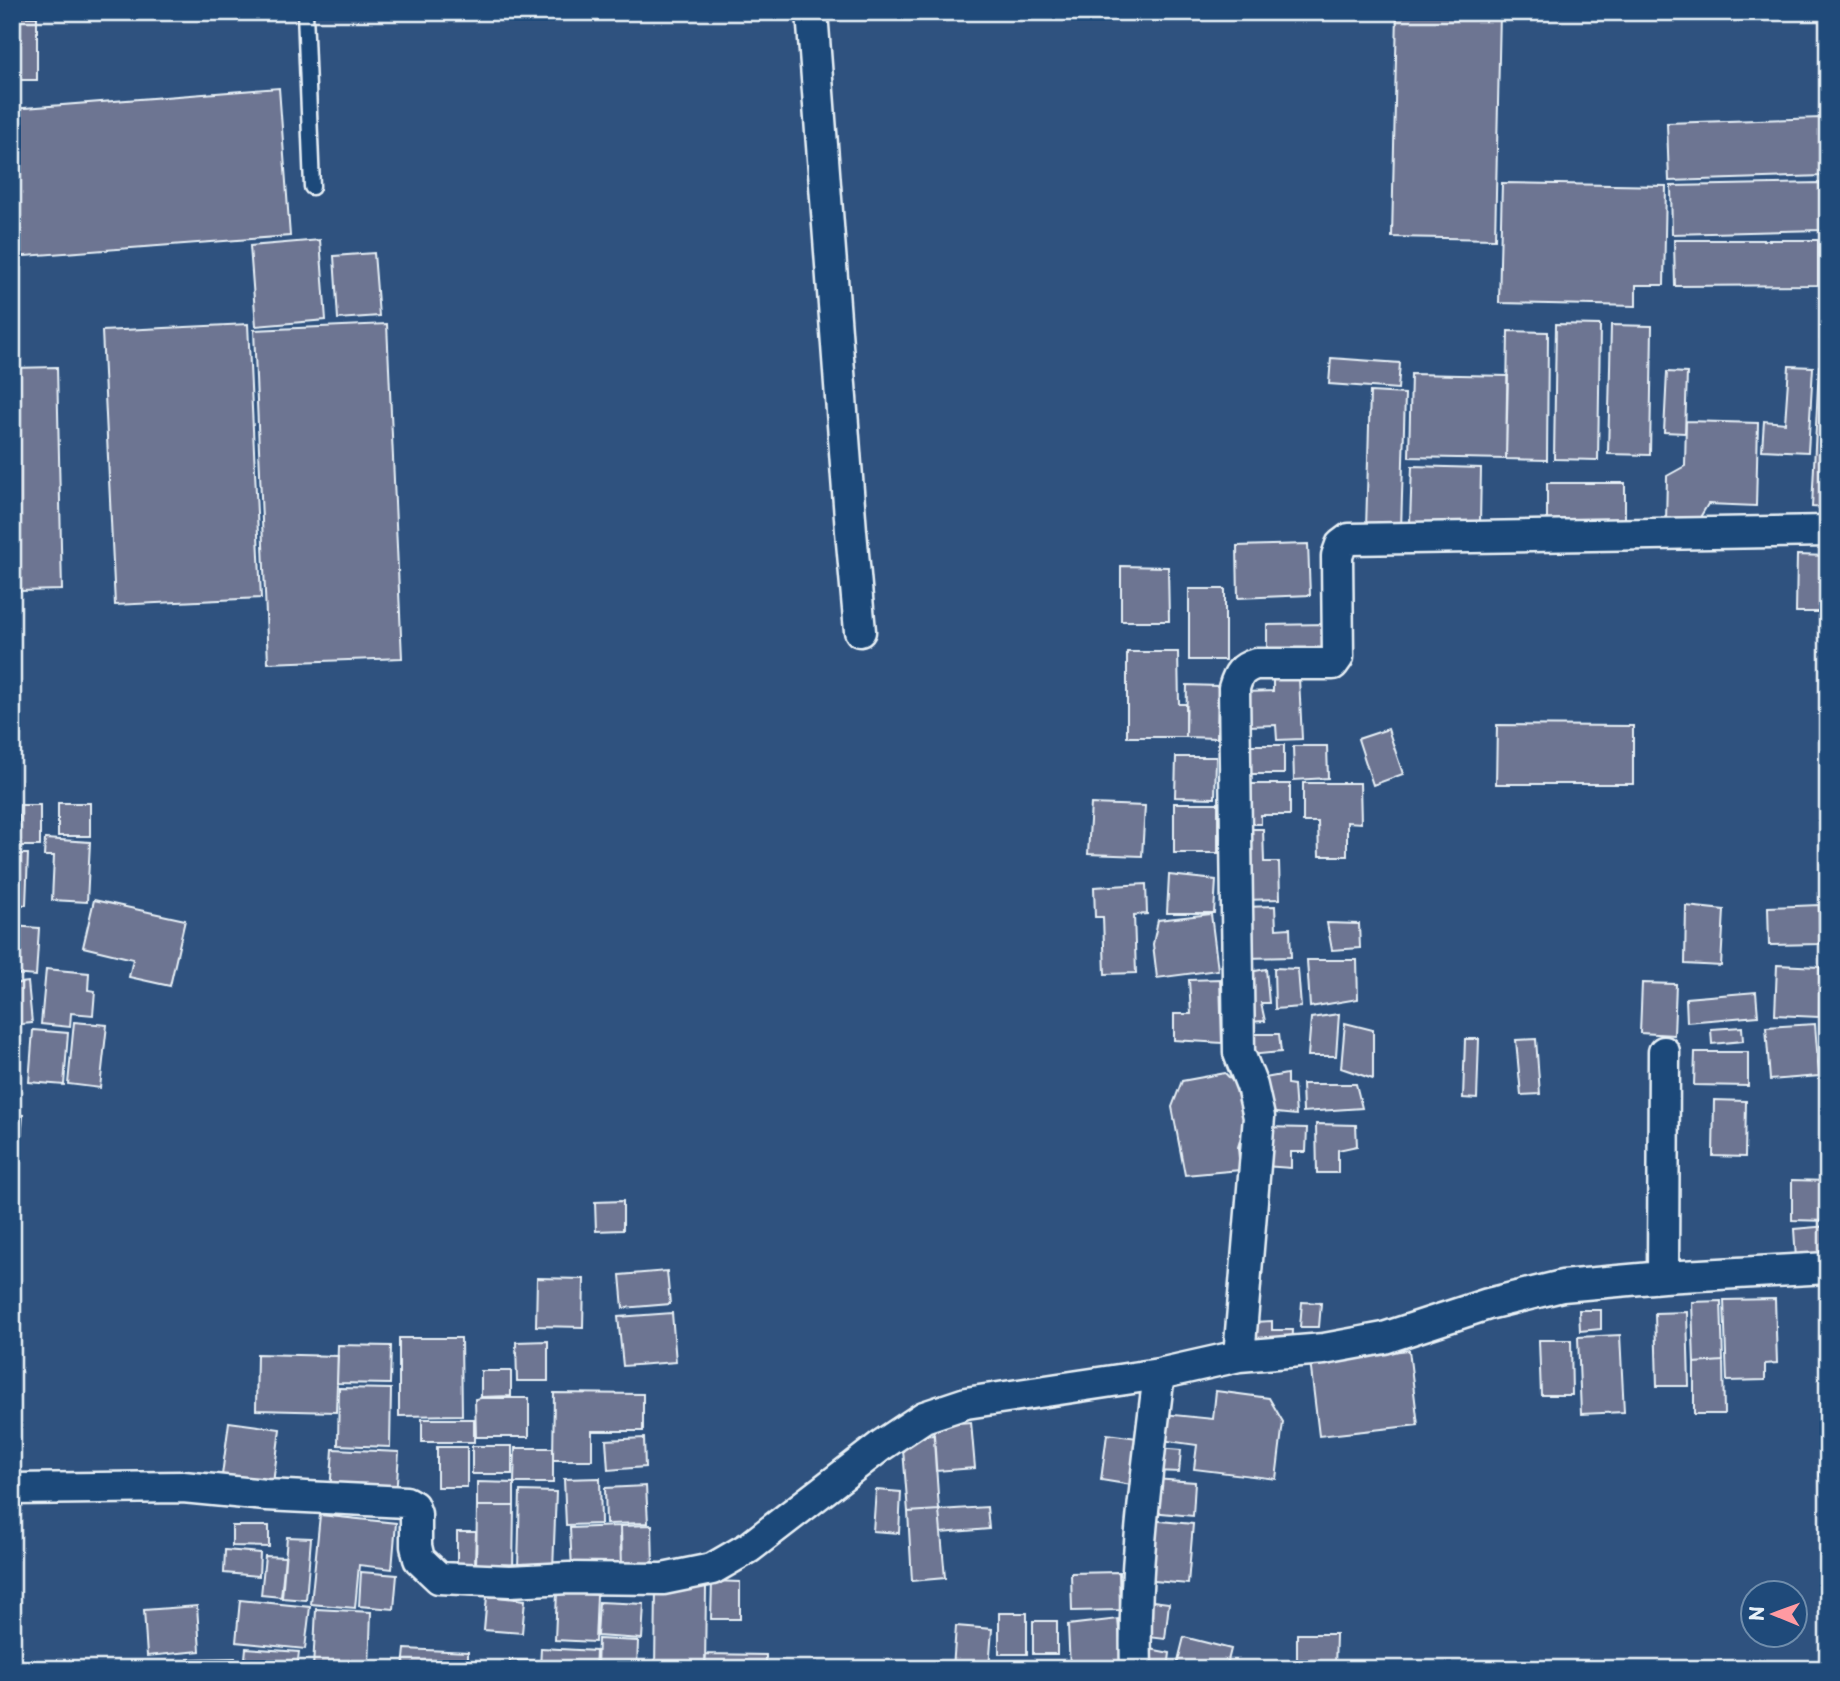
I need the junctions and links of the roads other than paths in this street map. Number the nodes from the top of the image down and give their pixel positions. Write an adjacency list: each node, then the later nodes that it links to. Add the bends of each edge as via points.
1 (305, 12): 3 (lane)
2 (812, 12): 5 (street)
3 (312, 187)
4 (1828, 530): 9 (street, via 1349,539 1337,556 1338,657 1333,664 1256,664 1238,675 1234,688 1239,1053 1259,1117)
5 (860, 631)
6 (1664, 1052): 8 (street)
7 (1828, 1268): 8 (street)
8 (1663, 1277): 9 (street, via 1562,1286 1384,1338 1324,1349)
9 (1239, 1356): 10 (street)
10 (1158, 1374): 11 (street, via 966,1403 924,1417 750,1547 712,1569 663,1579 439,1578 419,1559 416,1514 407,1502 183,1487); 12 (street, via 1140,1531)
11 (12, 1489)
12 (1136, 1669)

